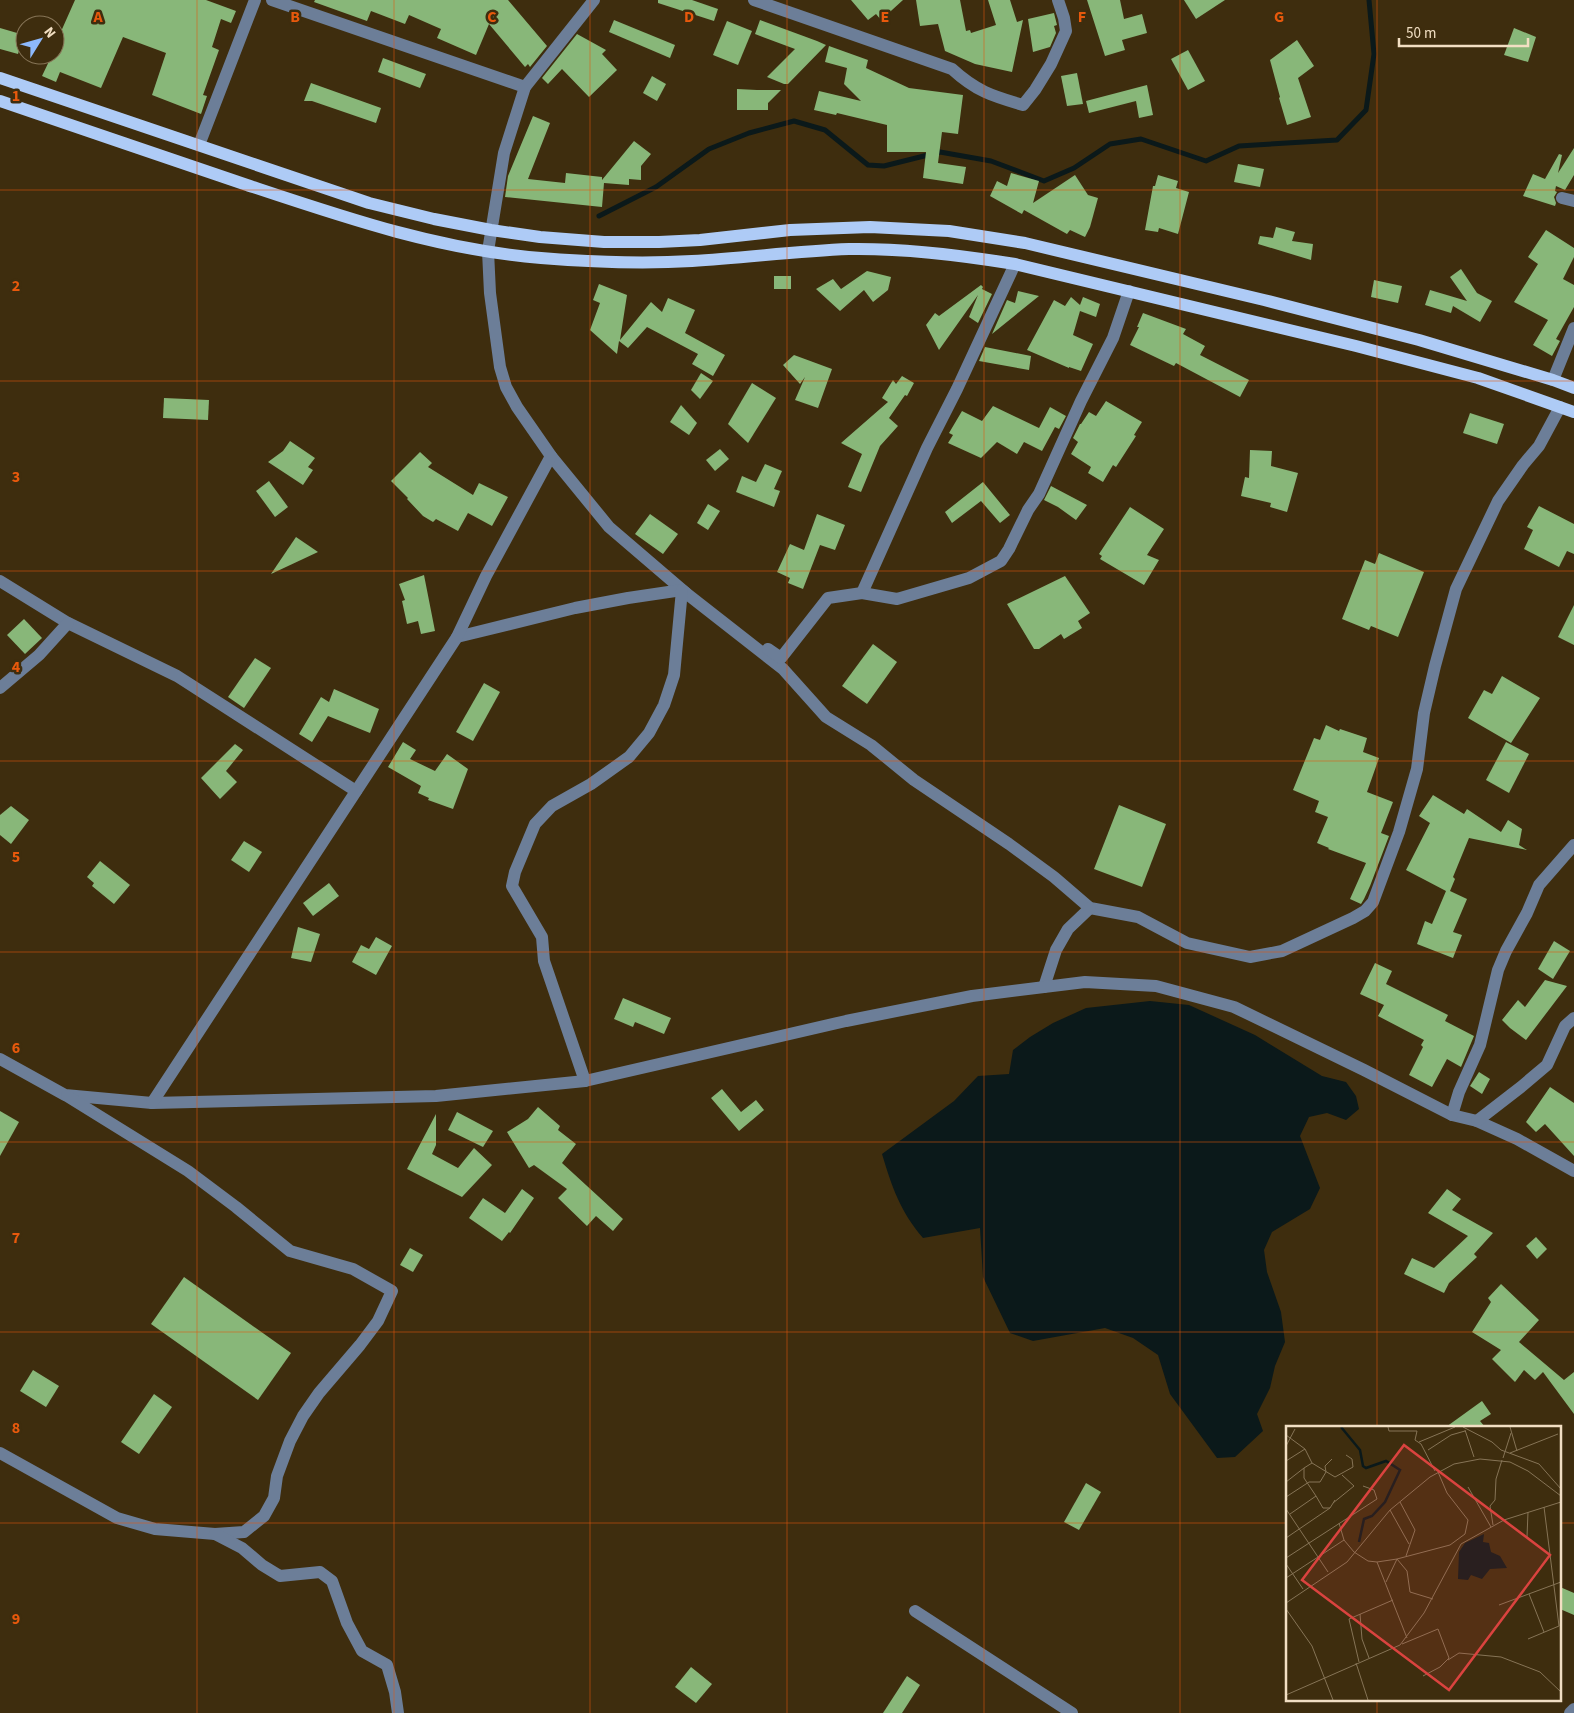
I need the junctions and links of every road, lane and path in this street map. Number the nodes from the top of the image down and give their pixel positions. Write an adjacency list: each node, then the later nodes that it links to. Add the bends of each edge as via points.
1 (255, 0): 9 (street)
2 (272, 0): 7 (street)
3 (594, 0): 7 (street)
4 (754, 0): 5 (street, via 952,69 967,83 994,97 1023,105 1051,64 1066,32)
5 (1058, 0)
6 (0, 78): 9 (main road)
7 (525, 87): 10 (street, via 504,153)
8 (0, 101): 11 (main road, via 382,229)
9 (199, 145): 10 (main road, via 369,203)
10 (490, 230): 11 (street); 15 (main road, via 604,242 700,240 790,230 860,227 949,231 1025,243 1264,300 1419,340)
11 (488, 251): 12 (main road, via 539,258 616,262 691,261 851,249 904,250); 19 (street, via 490,293 500,367 506,387)
12 (1015, 264): 13 (main road); 22 (street)
13 (1129, 291): 17 (main road, via 1478,378); 22 (street, via 1113,338 1080,401 1039,494 1001,560 969,578 897,599)
14 (1574, 328): 15 (street)
15 (1553, 380): 16 (main road)
16 (1574, 388)
17 (1560, 407): 18 (main road); 28 (street, via 1539,446 1498,502 1456,589 1424,713 1417,769 1399,832 1373,902 1365,911 1282,951 1250,958 1187,943 1138,918)
18 (1574, 412)
19 (551, 456): 21 (street, via 609,526); 24 (street)
20 (0, 581): 23 (street)
21 (682, 590): 22 (street, via 781,658 828,598); 24 (street, via 575,608); 28 (street, via 783,669 826,717 871,745 914,780 1009,844); 32 (street, via 674,675 664,705 648,733 629,757 552,806 535,824 512,886 542,937 544,961)
22 (862, 593)
23 (68, 623): 25 (street, via 39,655); 26 (street, via 177,676)
24 (457, 637): 26 (street)
25 (0, 688)
26 (356, 791): 34 (street)
27 (1574, 846): 35 (street, via 1539,885 1506,951 1498,970 1480,1045)
28 (1090, 908): 29 (street, via 1068,929 1056,950)
29 (1044, 987): 32 (street, via 972,996 846,1021); 35 (street, via 1086,982 1156,986 1234,1007)
30 (1574, 1018): 36 (street, via 1565,1026 1547,1065)
31 (0, 1059): 33 (street)
32 (585, 1081): 34 (street, via 436,1096)
33 (65, 1095): 34 (street); 39 (street, via 188,1171 290,1251 353,1270 392,1292 378,1321 303,1416 290,1441 277,1476 274,1498 264,1516 244,1532)
34 (152, 1103)
35 (1452, 1115): 36 (street)
36 (1477, 1121): 37 (street)
37 (1574, 1171)
38 (0, 1453): 39 (street, via 117,1518 154,1529)
39 (216, 1534): 42 (street, via 242,1548 280,1576 320,1572 332,1581 347,1623 362,1651 388,1665)
40 (915, 1611): 43 (street)
41 (1574, 1709): 44 (street)
42 (398, 1713)
43 (1072, 1713)
44 (1570, 1713)

